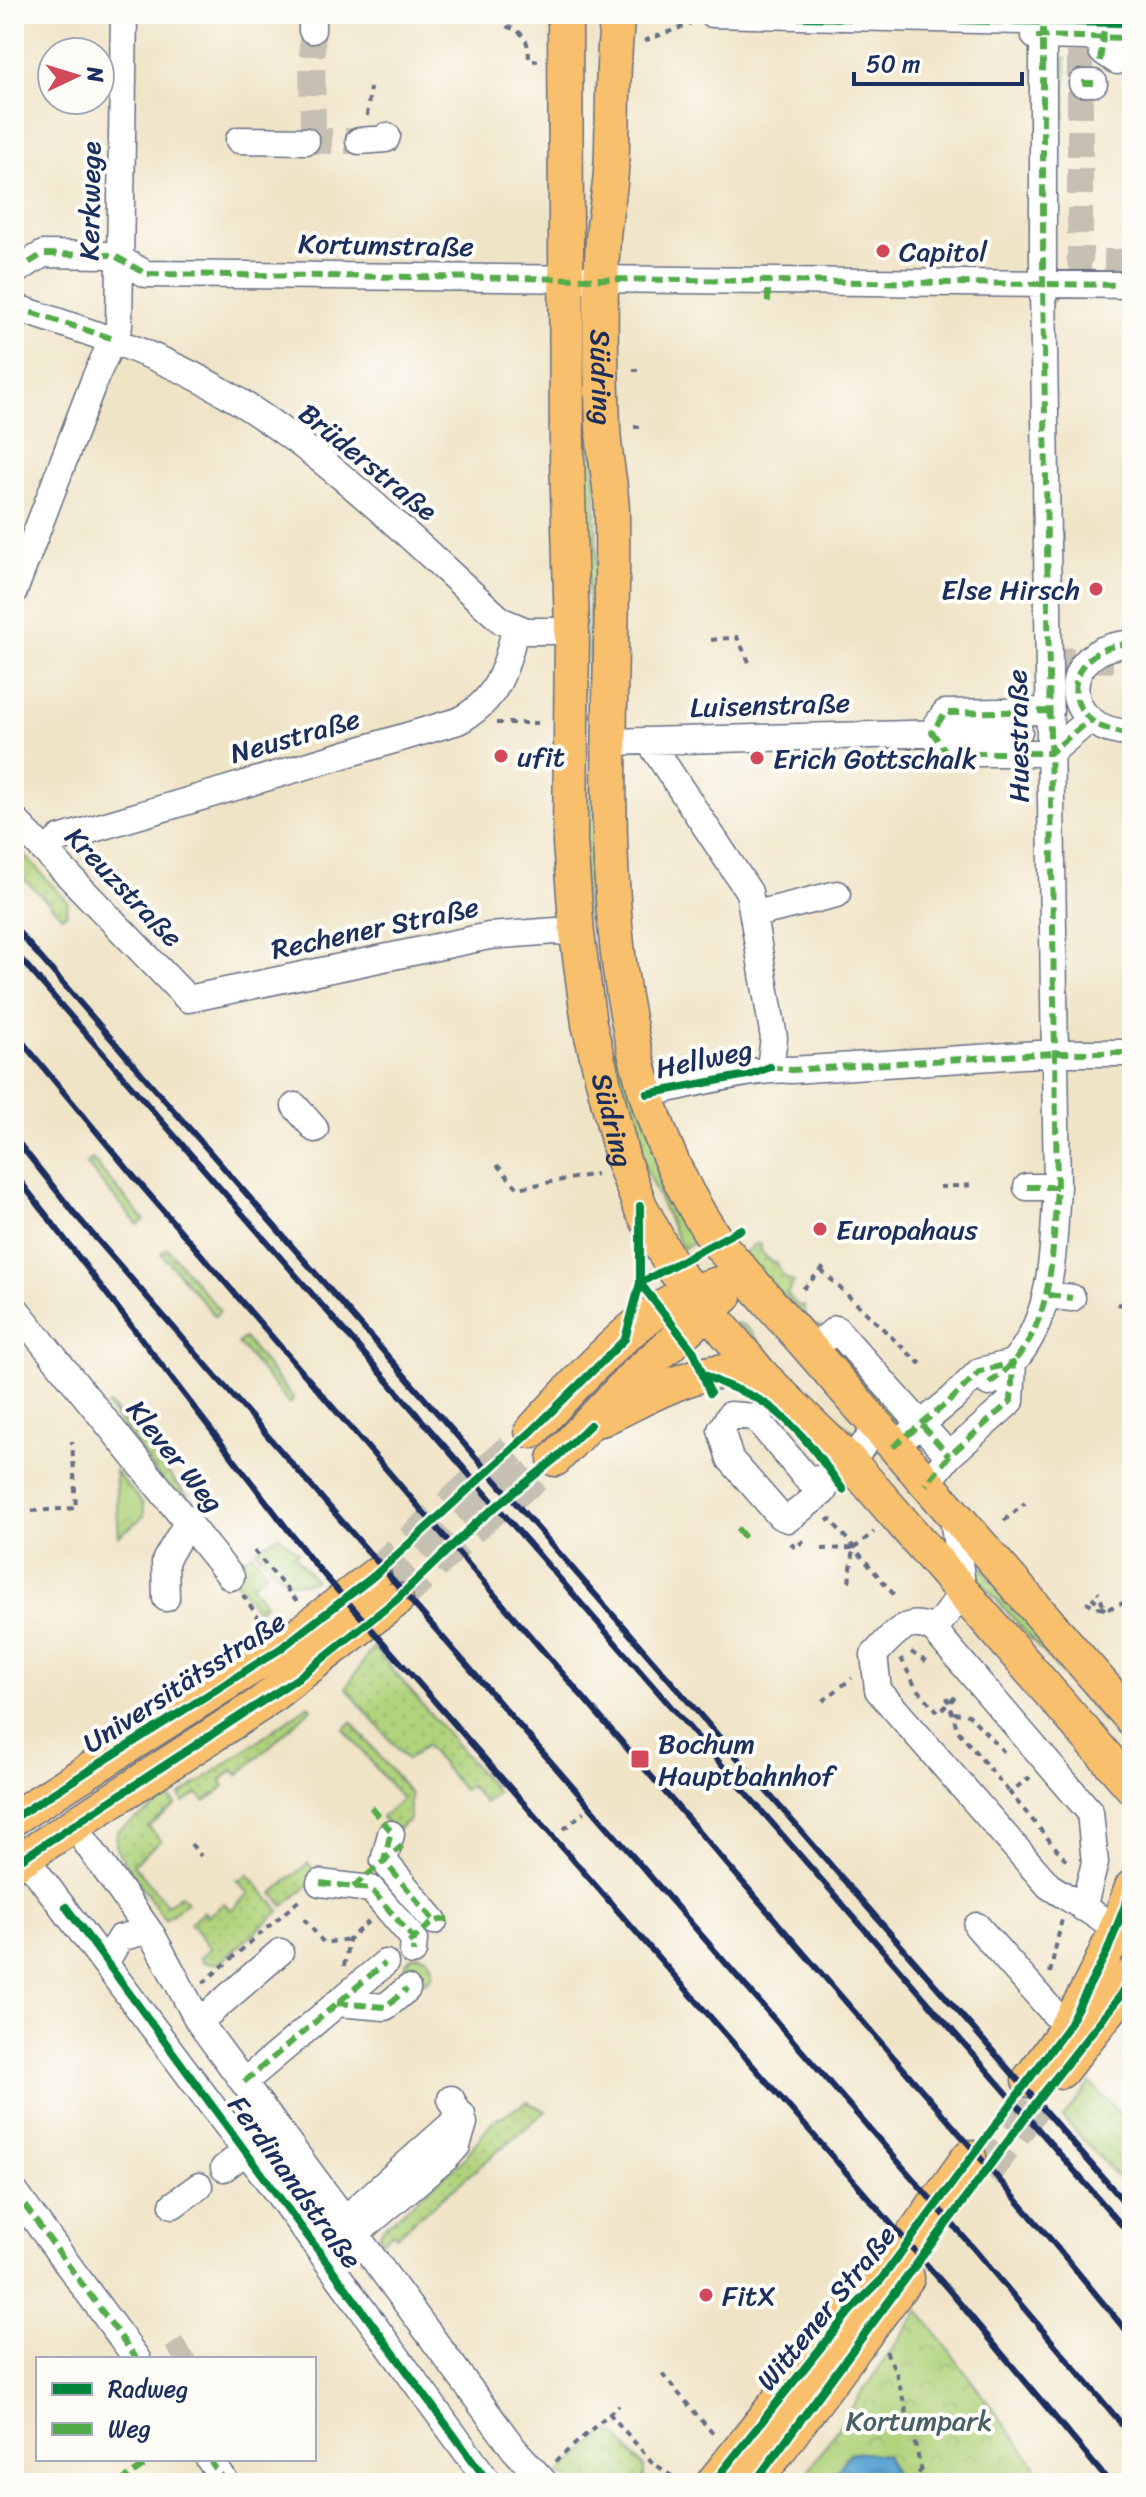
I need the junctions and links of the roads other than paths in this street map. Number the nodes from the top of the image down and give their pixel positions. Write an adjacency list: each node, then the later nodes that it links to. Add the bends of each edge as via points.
1 (124, 14): 13 (street, Kerkwege)
2 (565, 14): 15 (main road, Südring)
3 (618, 14): 16 (main road, Südring)
4 (883, 14): 6 (street)
5 (702, 18): 6 (street)
6 (857, 20): 7 (street, via 931,17 1023,21)
7 (1039, 27): 8 (street, via 1100,57); 18 (street, Huestraße)
8 (1132, 38)
9 (390, 138): 12 (street)
10 (239, 140): 11 (street)
11 (306, 141)
12 (359, 141)
13 (122, 260): 14 (street, Kortumstraße, via 113,255 43,254); 15 (street, Kortumstraße, via 146,274); 20 (street, Kerkwege, via 122,306)
14 (14, 272)
15 (565, 279): 16 (street, Kortumstraße); 24 (main road, Südring)
16 (602, 279): 18 (street, Kortumstraße, via 768,292); 33 (main road, Südring, via 603,432 612,501)
17 (1128, 284): 18 (street, Kortumstraße)
18 (1043, 285): 26 (street, Huestraße)
19 (14, 307): 20 (street)
20 (114, 339): 21 (street); 23 (street, Brüderstraße, via 226,394 276,428 382,508)
21 (24, 535): 22 (street)
22 (14, 591)
23 (515, 629): 24 (street); 36 (street, Neustraße, via 498,688 478,711 458,721 59,839)
24 (572, 631): 31 (main road, Südring)
25 (1132, 644): 26 (street, via 1106,646 1094,653)
26 (1058, 696): 27 (street, via 1078,703); 29 (street, via 945,713); 34 (street, Huestraße)
27 (1089, 720): 30 (street, via 1105,730); 34 (street)
28 (1019, 731): 29 (street, Luisenstraße)
29 (932, 732): 32 (street, Luisenstraße); 34 (street, via 947,753)
30 (1132, 733)
31 (569, 741): 33 (main road); 39 (main road, Südring)
32 (649, 741): 33 (street, Luisenstraße); 38 (street, Hellweg, via 749,892)
33 (610, 742): 40 (main road, Südring, via 617,950)
34 (1050, 753): 43 (street, Huestraße)
35 (14, 819): 36 (street, Kreuzstraße)
36 (45, 851): 41 (street, Kreuzstraße)
37 (837, 894): 38 (street)
38 (756, 914): 44 (street, Hellweg, via 774,1038)
39 (577, 934): 40 (main road, Südring, via 596,946); 41 (street, Rechener Straße, via 489,936); 51 (main road, Südring, via 593,1047 619,1146 646,1218 672,1267)
40 (624, 990): 45 (main road, Südring)
41 (188, 999)
42 (1132, 1053): 43 (street, Hellweg)
43 (1055, 1064): 44 (street, Hellweg); 49 (street, Huestraße)
44 (770, 1067): 45 (street, Hellweg)
45 (647, 1094): 50 (main road, Südring, via 692,1204)
46 (295, 1106): 47 (street)
47 (315, 1129)
48 (1027, 1187): 49 (street)
49 (1057, 1187): 55 (street, Huestraße, via 1060,1296 1028,1345)
50 (746, 1277): 51 (main road); 53 (main road, Südring)
51 (700, 1301): 54 (main road, Südring); 56 (main road, via 659,1308); 57 (main road)
52 (14, 1307): 66 (street, Klever Weg)
53 (810, 1351): 58 (street, via 836,1329); 60 (main road, Südring)
54 (762, 1376): 57 (main road, via 739,1370 704,1374); 63 (main road, Südring)
55 (988, 1379): 58 (street, Huestraße); 62 (street, Huestraße, via 1011,1401)
56 (567, 1394): 59 (main road); 61 (street)
57 (590, 1425): 61 (main road)
58 (922, 1425): 60 (street, Huestraße); 62 (street)
59 (532, 1431)
60 (885, 1438): 63 (street, Huestraße); 64 (main road, Südring)
61 (558, 1456)
62 (949, 1456): 64 (street, Huestraße)
63 (840, 1470): 68 (main road, Südring)
64 (926, 1485): 65 (main road, Südring)
65 (953, 1517): 68 (street); 71 (main road, Südring)
66 (187, 1523): 67 (street, Klever Weg); 69 (street, via 165,1561)
67 (231, 1577)
68 (963, 1592): 70 (street); 72 (main road, Südring)
69 (166, 1598)
70 (934, 1630): 80 (street, via 1090,1812 1095,1863); 80 (street, via 916,1622 905,1625 874,1655 878,1690 1015,1850 1049,1886)
71 (1132, 1719)
72 (1117, 1755): 73 (main road, Südring)
73 (1132, 1787)
74 (14, 1818): 75 (main road, Universitätsstraße, via 315,1622 385,1588 259,1705)
75 (75, 1827): 76 (main road); 82 (street, Ferdinandstraße)
76 (17, 1848): 86 (street, Ferdinandstraße)
77 (320, 1883): 78 (street)
78 (353, 1887): 78 (street, via 371,1889 411,1945 441,1920 392,1847)
79 (1132, 1887): 83 (main road)
80 (1083, 1908): 83 (street)
81 (977, 1926): 91 (street)
82 (152, 1935): 86 (street, via 120,1938); 90 (street, Ferdinandstraße)
83 (1124, 1938): 91 (main road)
84 (280, 1952): 90 (street)
85 (385, 1963): 89 (street)
86 (108, 1966): 94 (street, Ferdinandstraße)
87 (1128, 1986): 91 (main road, via 1036,2088)
88 (407, 1989): 89 (street, via 385,2007)
89 (337, 2003): 92 (street)
90 (199, 2022): 92 (street, Ferdinandstraße)
91 (1067, 2028)
92 (244, 2082): 100 (street, Ferdinandstraße)
93 (456, 2107): 100 (street, via 462,2135 457,2146)
94 (246, 2151): 95 (street); 98 (street, Ferdinandstraße)
95 (224, 2168)
96 (199, 2186): 99 (street)
97 (14, 2191): 101 (street)
98 (279, 2195): 100 (street, via 321,2232 342,2236); 103 (street, Ferdinandstraße)
99 (173, 2205)
100 (351, 2225): 102 (street, Ferdinandstraße)
101 (136, 2357)
102 (473, 2389): 103 (street); 105 (street, Ferdinandstraße)
103 (437, 2413): 107 (street, Ferdinandstraße)
104 (210, 2461): 106 (street)
105 (541, 2480)
106 (226, 2483)
107 (489, 2483)
108 (713, 2483): 109 (main road, Wittener Straße, via 850,2311 977,2166 871,2327)
109 (754, 2483)

